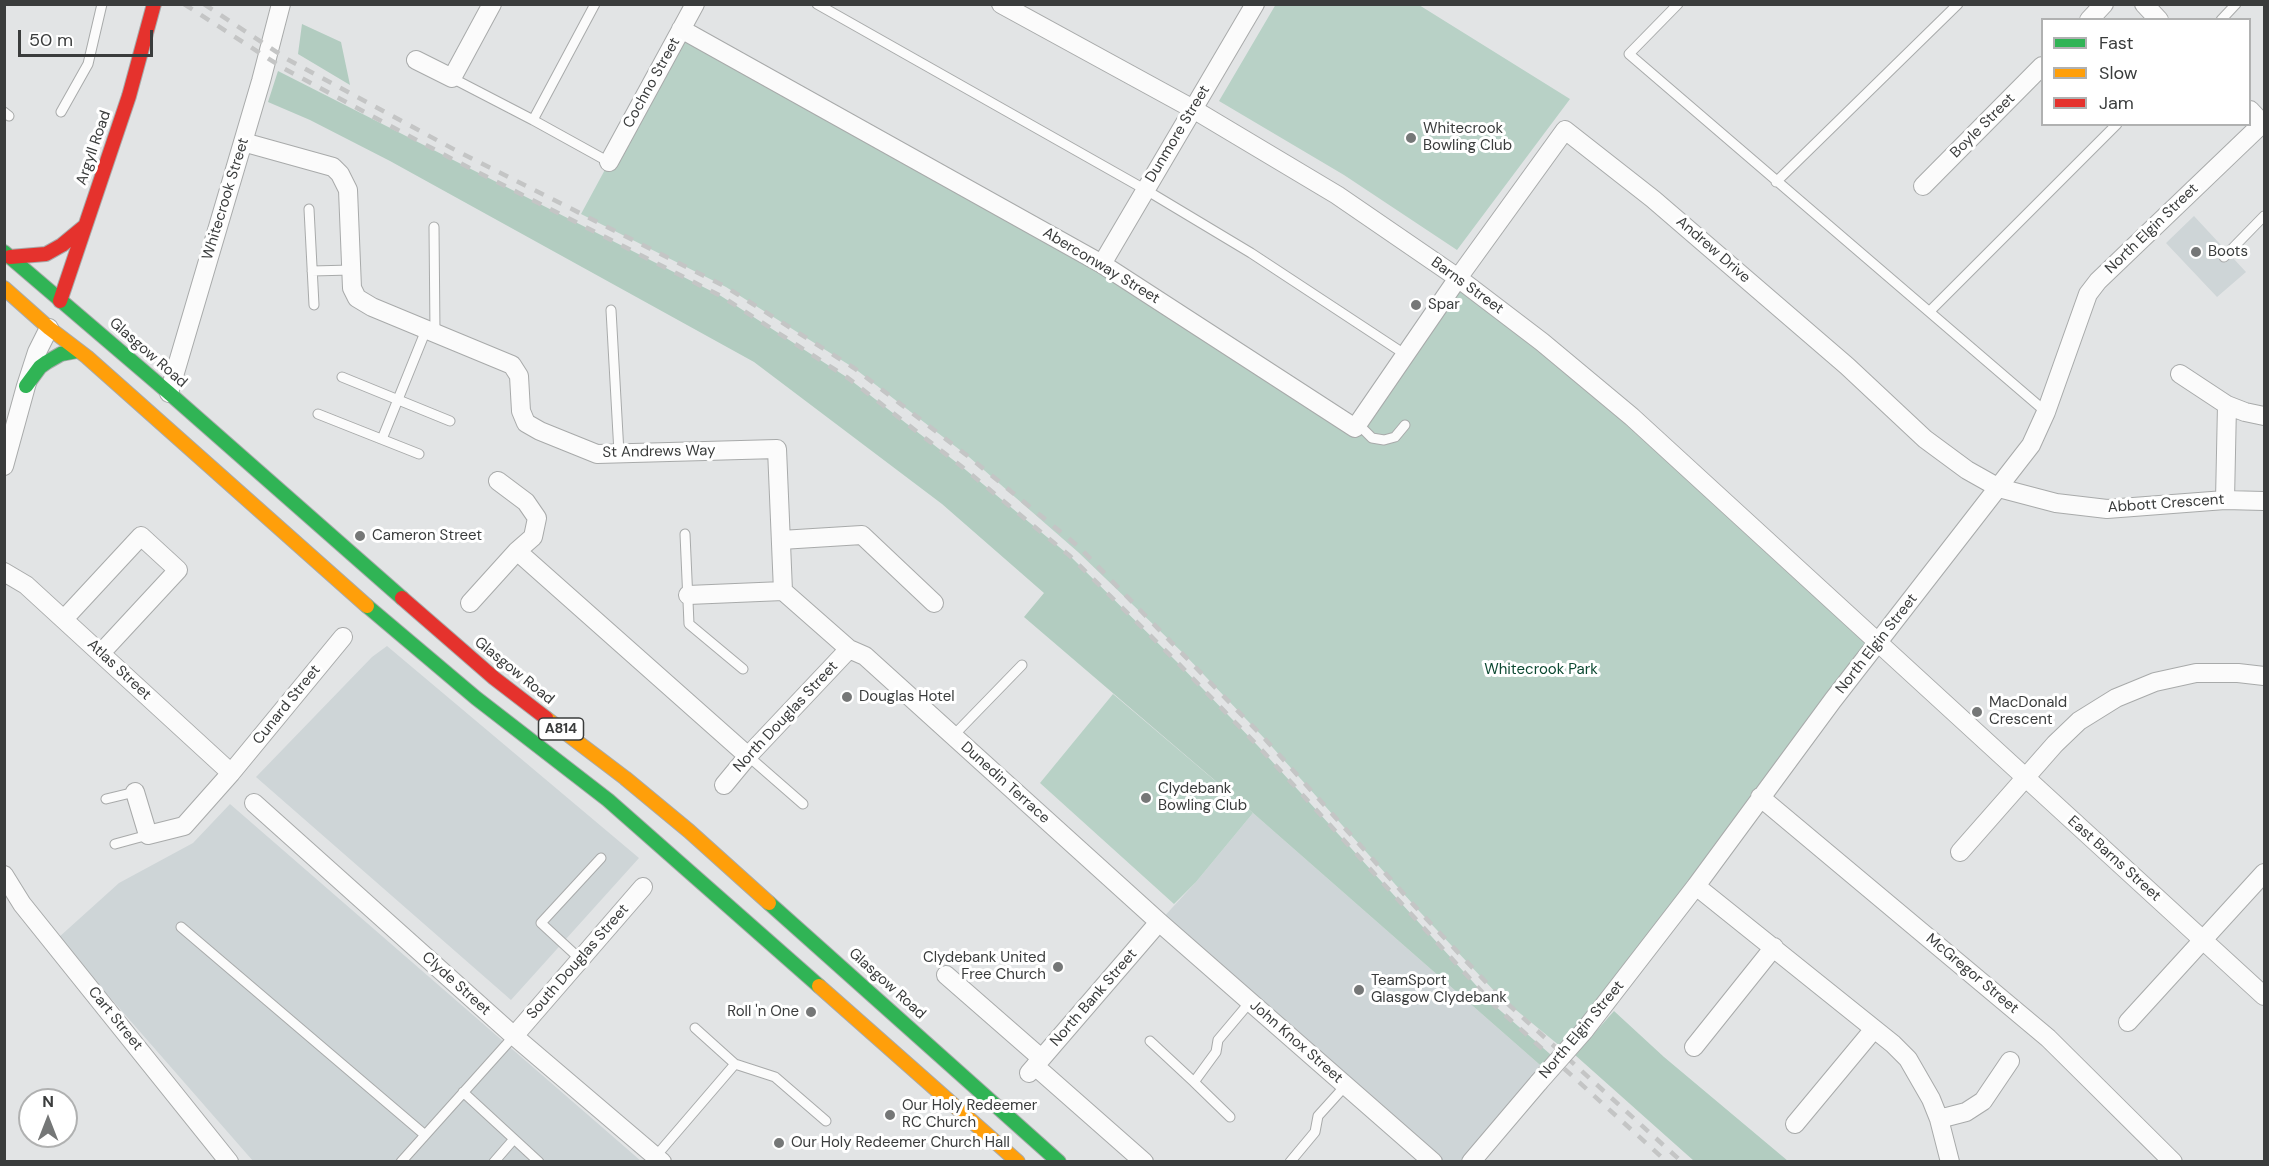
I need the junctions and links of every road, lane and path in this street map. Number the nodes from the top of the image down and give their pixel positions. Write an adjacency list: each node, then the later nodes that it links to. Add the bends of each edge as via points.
1 (102, 4): 24 (lane, via 88,64)
2 (154, 4): 35 (main road, Argyll Road, via 129,96)
3 (281, 4): 28 (street, Whitecrook Street)
4 (492, 4): 21 (street)
5 (595, 4): 25 (lane)
6 (695, 4): 18 (street, Cochno Street)
7 (817, 4): 32 (lane)
8 (1001, 4): 22 (street, Barns Street)
9 (1255, 4): 22 (street, Dunmore Street)
10 (1678, 4): 30 (lane, via 1629,54)
11 (1958, 4): 30 (lane)
12 (2103, 4): 15 (street)
13 (2144, 4): 16 (street)
14 (2236, 4): 17 (lane)
15 (2091, 18)
16 (2157, 18)
17 (2223, 18)
18 (681, 29): 29 (street, Cochno Street); 39 (street, Aberconway Street)
19 (416, 60): 21 (street)
20 (2041, 68): 31 (street, Boyle Street)
21 (452, 78): 25 (lane)
22 (1193, 109): 32 (street, Dunmore Street); 42 (street, Barns Street, via 1337,195)
23 (2251, 111): 26 (street)
24 (61, 112)
25 (533, 120): 29 (lane)
26 (2264, 124): 57 (street, North Elgin Street, via 2088,294)
27 (2115, 126): 46 (lane)
28 (243, 142): 40 (street, St Andrews Way, via 333,167 340,174 348,190); 54 (street, Whitecrook Street)
29 (609, 162)
30 (1776, 182): 46 (lane)
31 (1923, 186)
32 (1146, 190): 39 (street, Dunmore Street); 50 (lane, via 1251,253)
33 (309, 209): 41 (lane)
34 (2265, 216): 38 (lane)
35 (85, 226): 37 (main road, via 46,254); 47 (main road, Argyll Road)
36 (434, 227): 48 (lane)
37 (7, 255): 47 (main road, Glasgow Road / A814)
38 (2224, 257)
39 (1102, 264): 61 (street, Aberconway Street, via 1355,428)
40 (351, 270): 41 (lane); 48 (street, St Andrews Way, via 357,298)
41 (312, 271): 44 (lane)
42 (1458, 278): 50 (street); 68 (street, Andrew Drive, via 1565,130 1653,199 1847,366 1925,439); 81 (street, Barns Street, via 1632,417)
43 (4, 288): 47 (main road, Glasgow Road / A814)
44 (314, 305)
45 (611, 310): 65 (lane)
46 (1930, 311): 57 (lane)
47 (54, 314): 49 (main road, Glasgow Road / A814); 53 (street); 54 (main road, Glasgow Road / A814)
48 (431, 332): 55 (lane); 65 (street, St Andrews Way, via 512,365 519,376 521,411 526,423 597,453)
49 (77, 351): 53 (main road, via 47,362); 136 (main road, Glasgow Road / A814, via 368,607 608,800)
50 (1406, 355): 61 (street)
51 (2180, 374): 56 (street)
52 (342, 377): 55 (lane)
53 (26, 386): 66 (street)
54 (169, 393): 137 (main road, Glasgow Road / A814, via 494,678 688,831)
55 (398, 400): 60 (lane); 63 (lane)
56 (2227, 405): 59 (street); 69 (street)
57 (2046, 412): 68 (street, North Elgin Street, via 2031,445)
58 (318, 414): 63 (lane)
59 (2265, 416)
60 (450, 421)
61 (1358, 424): 62 (lane, via 1372,438 1384,440 1395,437)
62 (1405, 425)
63 (382, 439): 64 (lane)
64 (419, 453)
65 (619, 453): 72 (street, St Andrews Way, via 777,449)
66 (4, 466)
67 (498, 481): 73 (street, via 526,502 537,518 533,537)
68 (1999, 488): 69 (street, Abbott Crescent, via 2056,503 2107,509); 81 (street, North Elgin Street)
69 (2225, 500): 70 (street, Abbott Crescent)
70 (2265, 501)
71 (685, 534): 76 (lane)
72 (781, 540): 75 (street, St Andrews Way); 78 (street, via 862,535)
73 (516, 551): 77 (street); 88 (street)
74 (4, 572): 79 (street, Atlas Street, via 26,585)
75 (783, 591): 76 (street); 82 (street)
76 (688, 595): 85 (lane, via 689,624)
77 (470, 603)
78 (934, 603)
79 (64, 620): 83 (street, Atlas Street); 83 (street, via 141,536 178,570)
80 (343, 637): 89 (street, Cunard Street)
81 (1879, 642): 90 (street, East Barns Street); 93 (street, North Elgin Street)
82 (849, 649): 87 (street, Dunedin Terrace, via 865,656); 88 (street, North Douglas Street)
83 (101, 653): 89 (street, Atlas Street)
84 (1022, 665): 87 (lane)
85 (743, 669)
86 (2265, 676): 90 (street, via 2196,673 2155,682 2116,698 2079,721)
87 (953, 736): 105 (street, Dunedin Terrace)
88 (748, 756): 91 (street, North Douglas Street); 96 (lane)
89 (231, 773): 97 (street, Cunard Street, via 184,826)
90 (2025, 778): 99 (street); 107 (street, East Barns Street)
91 (724, 785)
92 (135, 792): 94 (lane); 97 (street)
93 (1760, 797): 103 (street, North Elgin Street); 143 (street, McGregor Street, via 2048,1038)
94 (106, 799)
95 (254, 802): 116 (street, Clyde Street)
96 (803, 804)
97 (148, 835): 98 (lane)
98 (115, 844)
99 (1960, 852)
100 (601, 858): 109 (lane, via 541,923)
101 (2265, 873): 107 (street)
102 (4, 875): 132 (street, Cart Street, via 22,904)
103 (1696, 886): 108 (street); 141 (street, North Elgin Street, bridge, via 1584,1031)
104 (643, 887): 109 (street, South Douglas Street)
105 (1159, 922): 112 (street, John Knox Street); 121 (street, North Bank Street)
106 (181, 927): 129 (lane)
107 (2203, 940): 111 (street, East Barns Street); 113 (street)
108 (1774, 947): 115 (street); 118 (street)
109 (580, 959): 116 (street, South Douglas Street)
110 (946, 975): 121 (street)
111 (2265, 996)
112 (1250, 1002): 122 (lane, via 1218,1040 1216,1052); 123 (street, John Knox Street)
113 (2128, 1022)
114 (695, 1028): 120 (lane)
115 (1874, 1029): 126 (street, via 1908,1059); 128 (street)
116 (514, 1036): 124 (lane); 131 (street, Clyde Street)
117 (1150, 1041): 122 (lane)
118 (1694, 1047)
119 (2010, 1062): 126 (street, via 1983,1101 1966,1112)
120 (735, 1064): 127 (lane, via 775,1077); 131 (lane)
121 (1035, 1066): 138 (street)
122 (1194, 1082): 125 (lane)
123 (1346, 1085): 139 (lane, via 1318,1116 1315,1132); 140 (street, John Knox Street)
124 (463, 1092): 129 (lane); 130 (lane)
125 (1230, 1117)
126 (1939, 1119): 142 (street)
127 (826, 1121)
128 (1795, 1124)
129 (425, 1135): 133 (lane)
130 (514, 1138): 134 (lane); 135 (lane)
131 (659, 1159)
132 (229, 1161)
133 (401, 1161)
134 (494, 1161)
135 (539, 1161)
136 (1018, 1161)
137 (1059, 1161)
138 (1144, 1161)
139 (1290, 1161)
140 (1433, 1161)
141 (1471, 1161)
142 (1950, 1161)
143 (2173, 1161)

